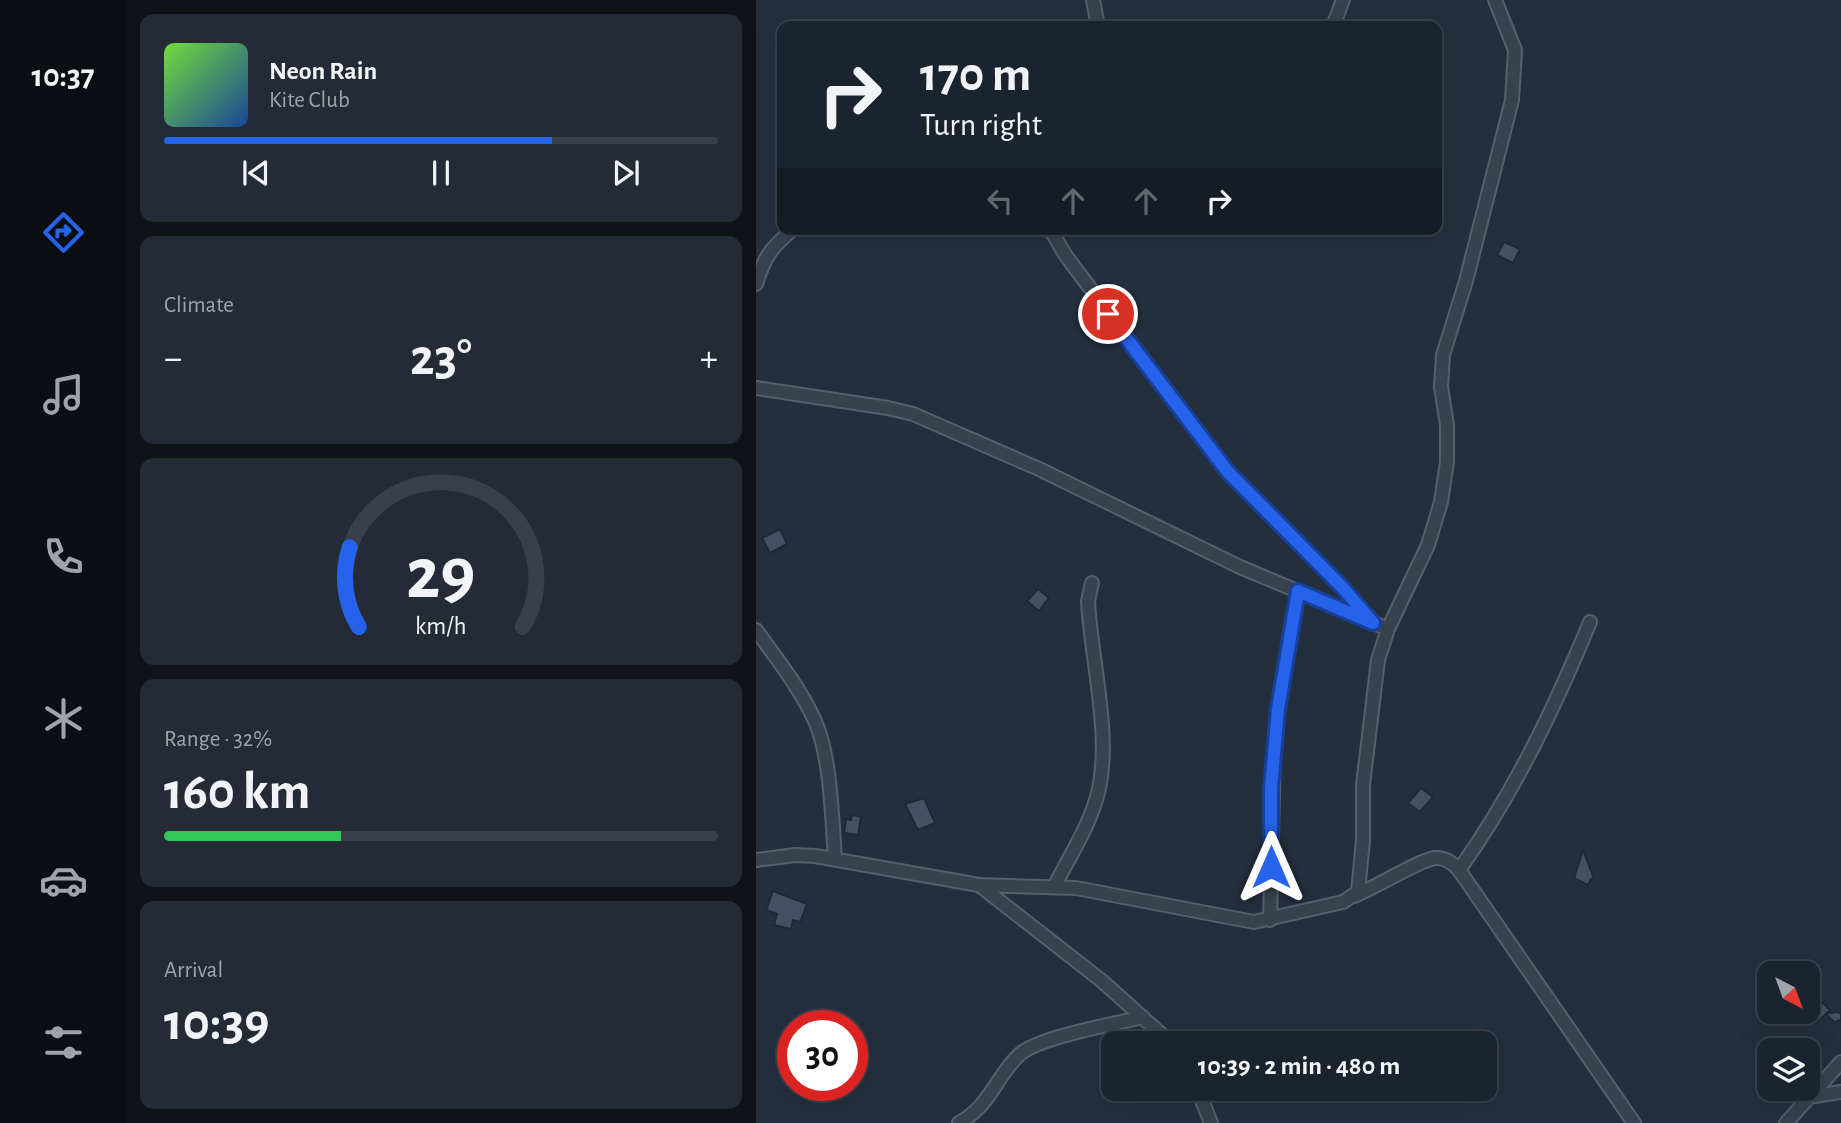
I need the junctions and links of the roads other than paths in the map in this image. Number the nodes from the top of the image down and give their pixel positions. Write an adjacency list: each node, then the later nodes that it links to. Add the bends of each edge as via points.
1 (1093, 0): 4 (street)
2 (1343, 0): 5 (street)
3 (1495, 0): 14 (street, via 1515,50 1511,100 1443,355 1447,462 1441,502 1428,545)
4 (1097, 21)
5 (1335, 21)
6 (786, 235): 8 (street, via 770,249)
7 (1054, 235): 13 (street, via 1228,472)
8 (756, 284)
9 (756, 388): 11 (street, via 913,414)
10 (1092, 583): 20 (street, via 1088,601 1101,736 1100,784)
11 (1298, 591): 13 (street); 22 (street, via 1274,749)
12 (1590, 622): 18 (street, via 1531,753 1499,813)
13 (1373, 623): 14 (street)
14 (1388, 629): 21 (street, via 1378,660 1370,718 1360,885)
15 (756, 630): 16 (street, via 816,722 825,757)
16 (835, 859): 17 (street, via 795,855); 19 (street)
17 (756, 860)
18 (1460, 870): 21 (street, via 1437,858); 33 (street)
19 (979, 885): 20 (street); 23 (street)
20 (1054, 887): 22 (street, via 1244,922)
21 (1354, 896): 22 (street)
22 (1270, 920)
23 (1143, 1017): 24 (street); 31 (street, via 1022,1052 987,1101)
24 (1158, 1031)
25 (1841, 1062): 26 (street)
26 (1820, 1084)
27 (1841, 1092): 28 (street)
28 (1820, 1095)
29 (1202, 1101): 32 (street)
30 (1805, 1101): 34 (street)
31 (959, 1123)
32 (1211, 1123)
33 (1634, 1123)
34 (1786, 1123)

